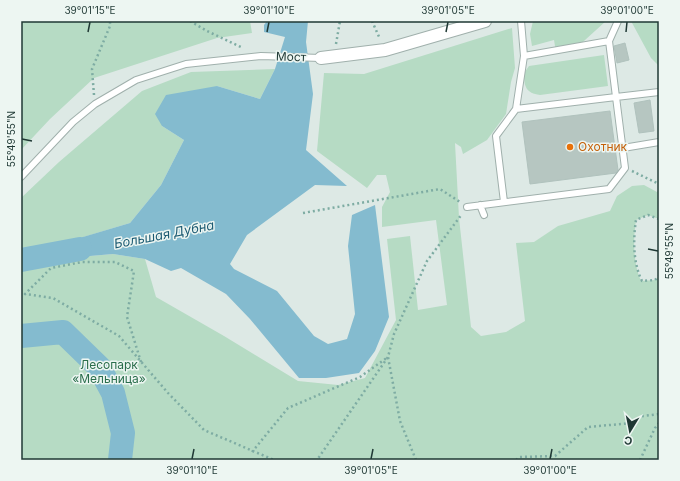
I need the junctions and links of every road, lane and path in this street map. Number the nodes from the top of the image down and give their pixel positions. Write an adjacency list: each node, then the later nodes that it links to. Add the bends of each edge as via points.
1 (110, 21): 16 (path, via 92,69)
2 (190, 21): 10 (path)
3 (340, 21): 11 (path)
4 (372, 21): 9 (path)
5 (485, 21): 9 (street)
6 (521, 21): 12 (lane)
7 (618, 21): 8 (lane)
8 (609, 42): 12 (lane); 15 (lane)
9 (385, 50): 11 (street)
10 (261, 56): 13 (lane, Мост); 16 (lane, Мост, via 186,64 136,80)
11 (335, 56): 13 (street)
12 (524, 56): 17 (lane)
13 (321, 58)
14 (659, 92): 15 (lane)
15 (616, 97): 17 (lane); 19 (lane)
16 (95, 104): 21 (lane, Мост, via 73,122)
17 (516, 109): 23 (lane, via 496,136)
18 (659, 142): 19 (lane)
19 (623, 148): 20 (lane)
20 (625, 168): 22 (path); 23 (lane, via 609,189)
21 (21, 177)
22 (659, 184)
23 (504, 202): 24 (lane)
24 (480, 205): 25 (lane); 27 (lane)
25 (467, 207): 26 (path, via 440,189); 30 (path, via 426,261 394,334)
26 (303, 213)
27 (484, 215)
28 (659, 219): 29 (path, via 648,215 636,220 633,235 637,271 642,281 655,280)
29 (659, 276)
30 (388, 357): 34 (path, via 360,377 288,408); 36 (path); 37 (path, via 400,421)
31 (141, 362): 31 (path, via 119,336 53,298 25,294 51,268 82,262 115,262 134,271 127,317); 34 (path, via 204,430)
32 (659, 414): 38 (path, via 643,416 632,423 588,427 555,456 520,457)
33 (659, 423): 39 (path)
34 (252, 452): 35 (path)
35 (274, 460)
36 (317, 460)
37 (416, 460)
38 (516, 460)
39 (640, 460)

